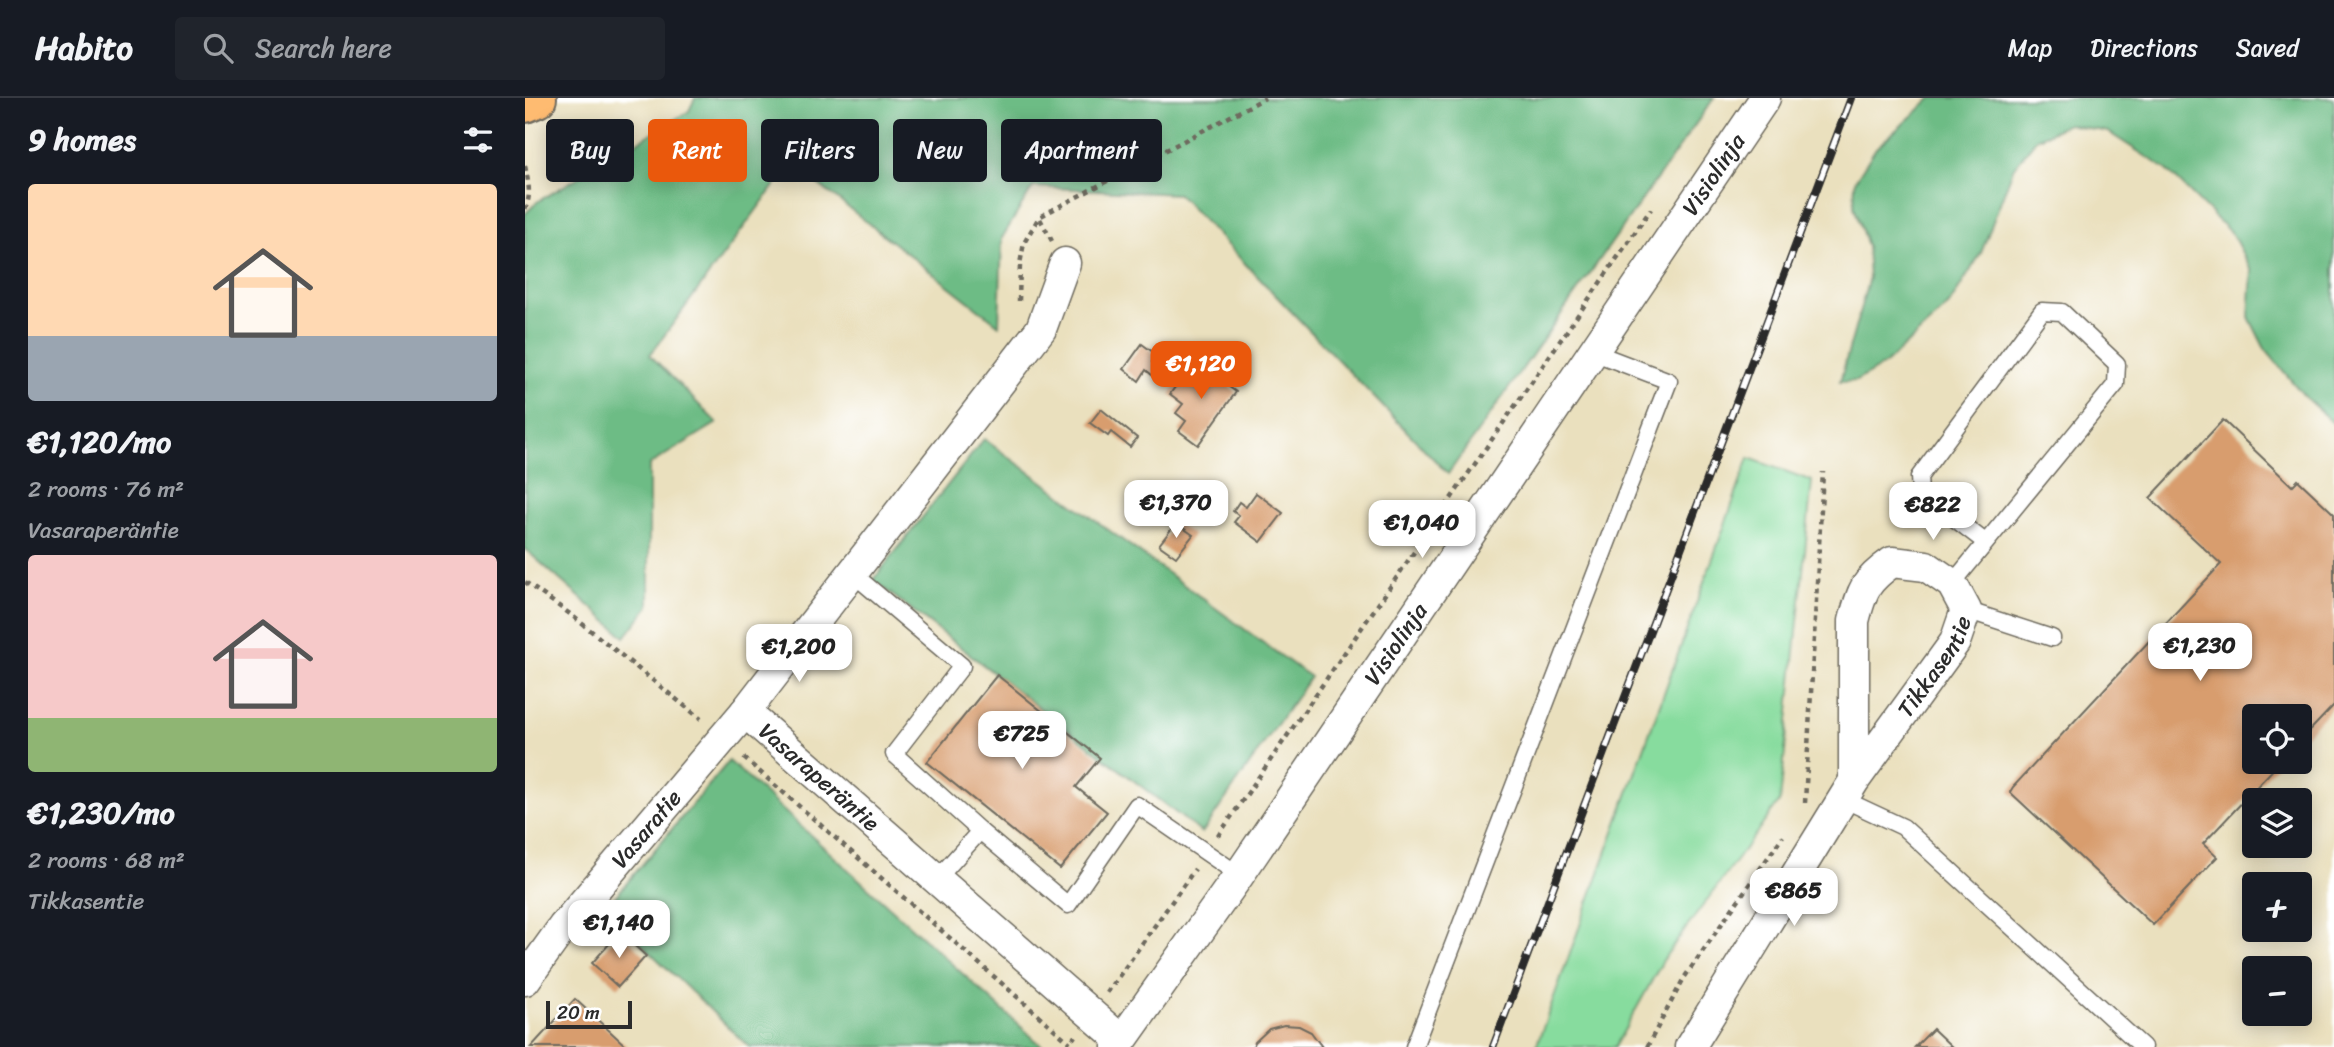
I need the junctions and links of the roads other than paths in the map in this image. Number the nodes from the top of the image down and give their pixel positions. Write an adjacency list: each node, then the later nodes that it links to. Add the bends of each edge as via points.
1 (537, 98): 3 (highway)
2 (1765, 98): 5 (street, Visiolinja)
3 (525, 103)
4 (1065, 263): 7 (street, Vasaraperäntie, via 1041,329)
5 (1593, 352): 14 (street, Visiolinja); 18 (lane, via 1669,382)
6 (1985, 542): 6 (lane, via 1920,492 1919,477 2042,311 2062,312 2117,364 2116,384); 8 (lane)
7 (852, 573): 11 (street, Vasaraperäntie); 13 (lane, via 962,666 894,754)
8 (1952, 584): 9 (street, Tikkasentie); 12 (street, Tikkasentie, via 1926,566 1892,562 1872,576 1860,596 1854,621)
9 (1966, 610): 10 (lane); 12 (street, Tikkasentie, via 1955,642)
10 (2052, 638)
11 (745, 712): 15 (street, Vasaraperäntie); 16 (street, Vasaratie, via 714,731)
12 (1849, 790): 19 (street, Tikkasentie); 20 (lane, via 1903,827)
13 (980, 831): 14 (lane, via 1068,905 1137,805); 15 (lane)
14 (1239, 875): 17 (street, Visiolinja)
15 (937, 879): 17 (street, Vasaraperäntie)
16 (525, 980)
17 (1119, 1044)
18 (1414, 1047)
19 (1690, 1047)
20 (2143, 1047)

